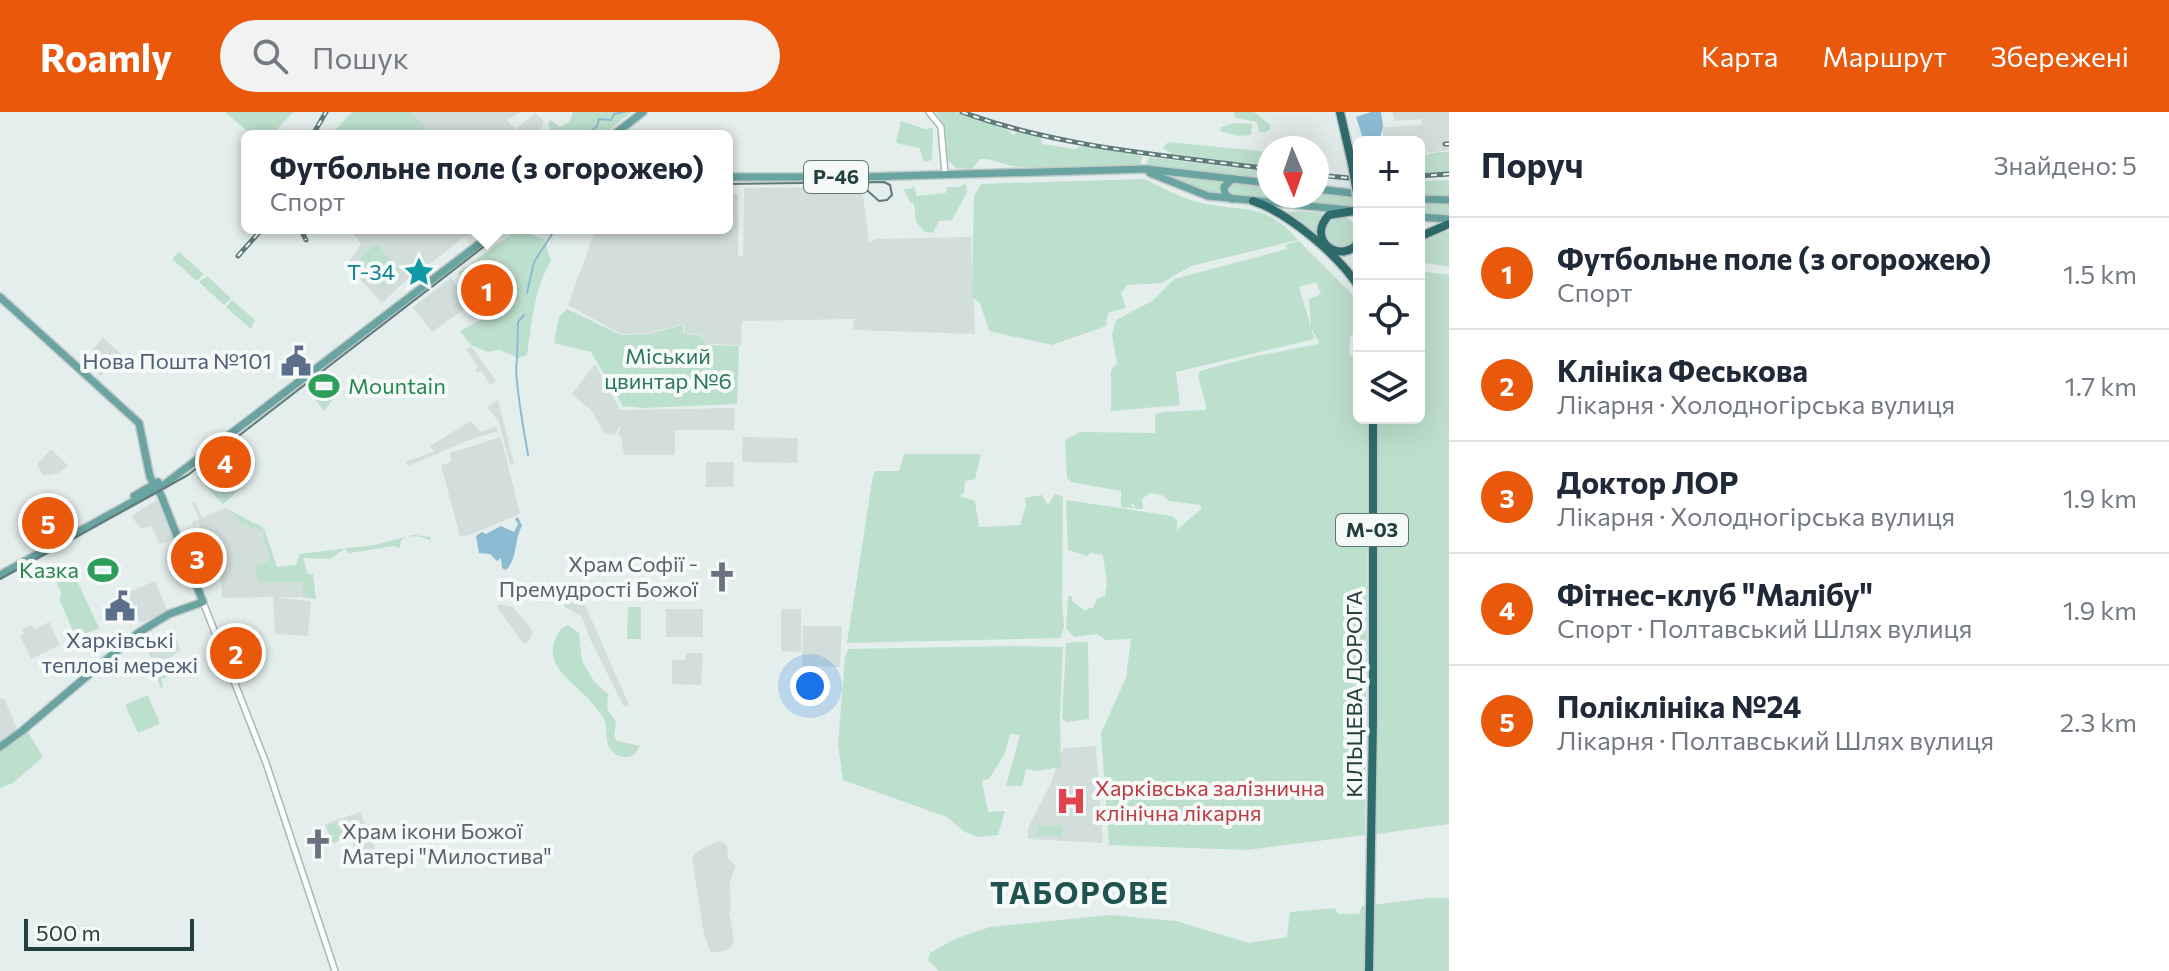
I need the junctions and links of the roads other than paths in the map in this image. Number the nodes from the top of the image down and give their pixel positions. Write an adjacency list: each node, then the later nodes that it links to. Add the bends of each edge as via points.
1 (643, 112): 4 (main road)
2 (929, 112): 6 (main road, via 941,127)
3 (1340, 112): 16 (highway, bridge)
4 (620, 130)
5 (1140, 170): 6 (main road, Р-46); 8 (main road, Р-46); 12 (main road, Р-46, via 1200,194)
6 (945, 174): 7 (main road, Р-46)
7 (733, 177)
8 (1234, 179): 9 (main road, Р-46); 12 (main road, via 1224,187)
9 (1257, 182)
10 (1329, 190): 11 (main road)
11 (1353, 193)
12 (1233, 199): 15 (main road, Р-46)
13 (1425, 199): 14 (main road)
14 (1449, 200)
15 (1253, 201): 17 (main road, Р-46); 24 (highway, via 1297,225)
16 (1357, 208)
17 (1353, 209)
18 (1353, 210): 23 (highway, via 1329,215 1321,236 1339,251)
19 (1425, 218): 20 (main road)
20 (1449, 221): 22 (highway)
21 (490, 234): 27 (main road)
22 (1425, 234)
23 (1353, 247)
24 (1353, 280)
25 (0, 297): 27 (main road, via 139,423)
26 (1373, 424): 32 (highway, КІЛЬЦЕВА ДОРОГА / М-03)
27 (156, 486): 28 (main road); 29 (main road)
28 (2, 571)
29 (203, 602): 30 (main road, via 138,633); 31 (main road, via 266,763)
30 (0, 747)
31 (335, 971)
32 (1369, 971)

